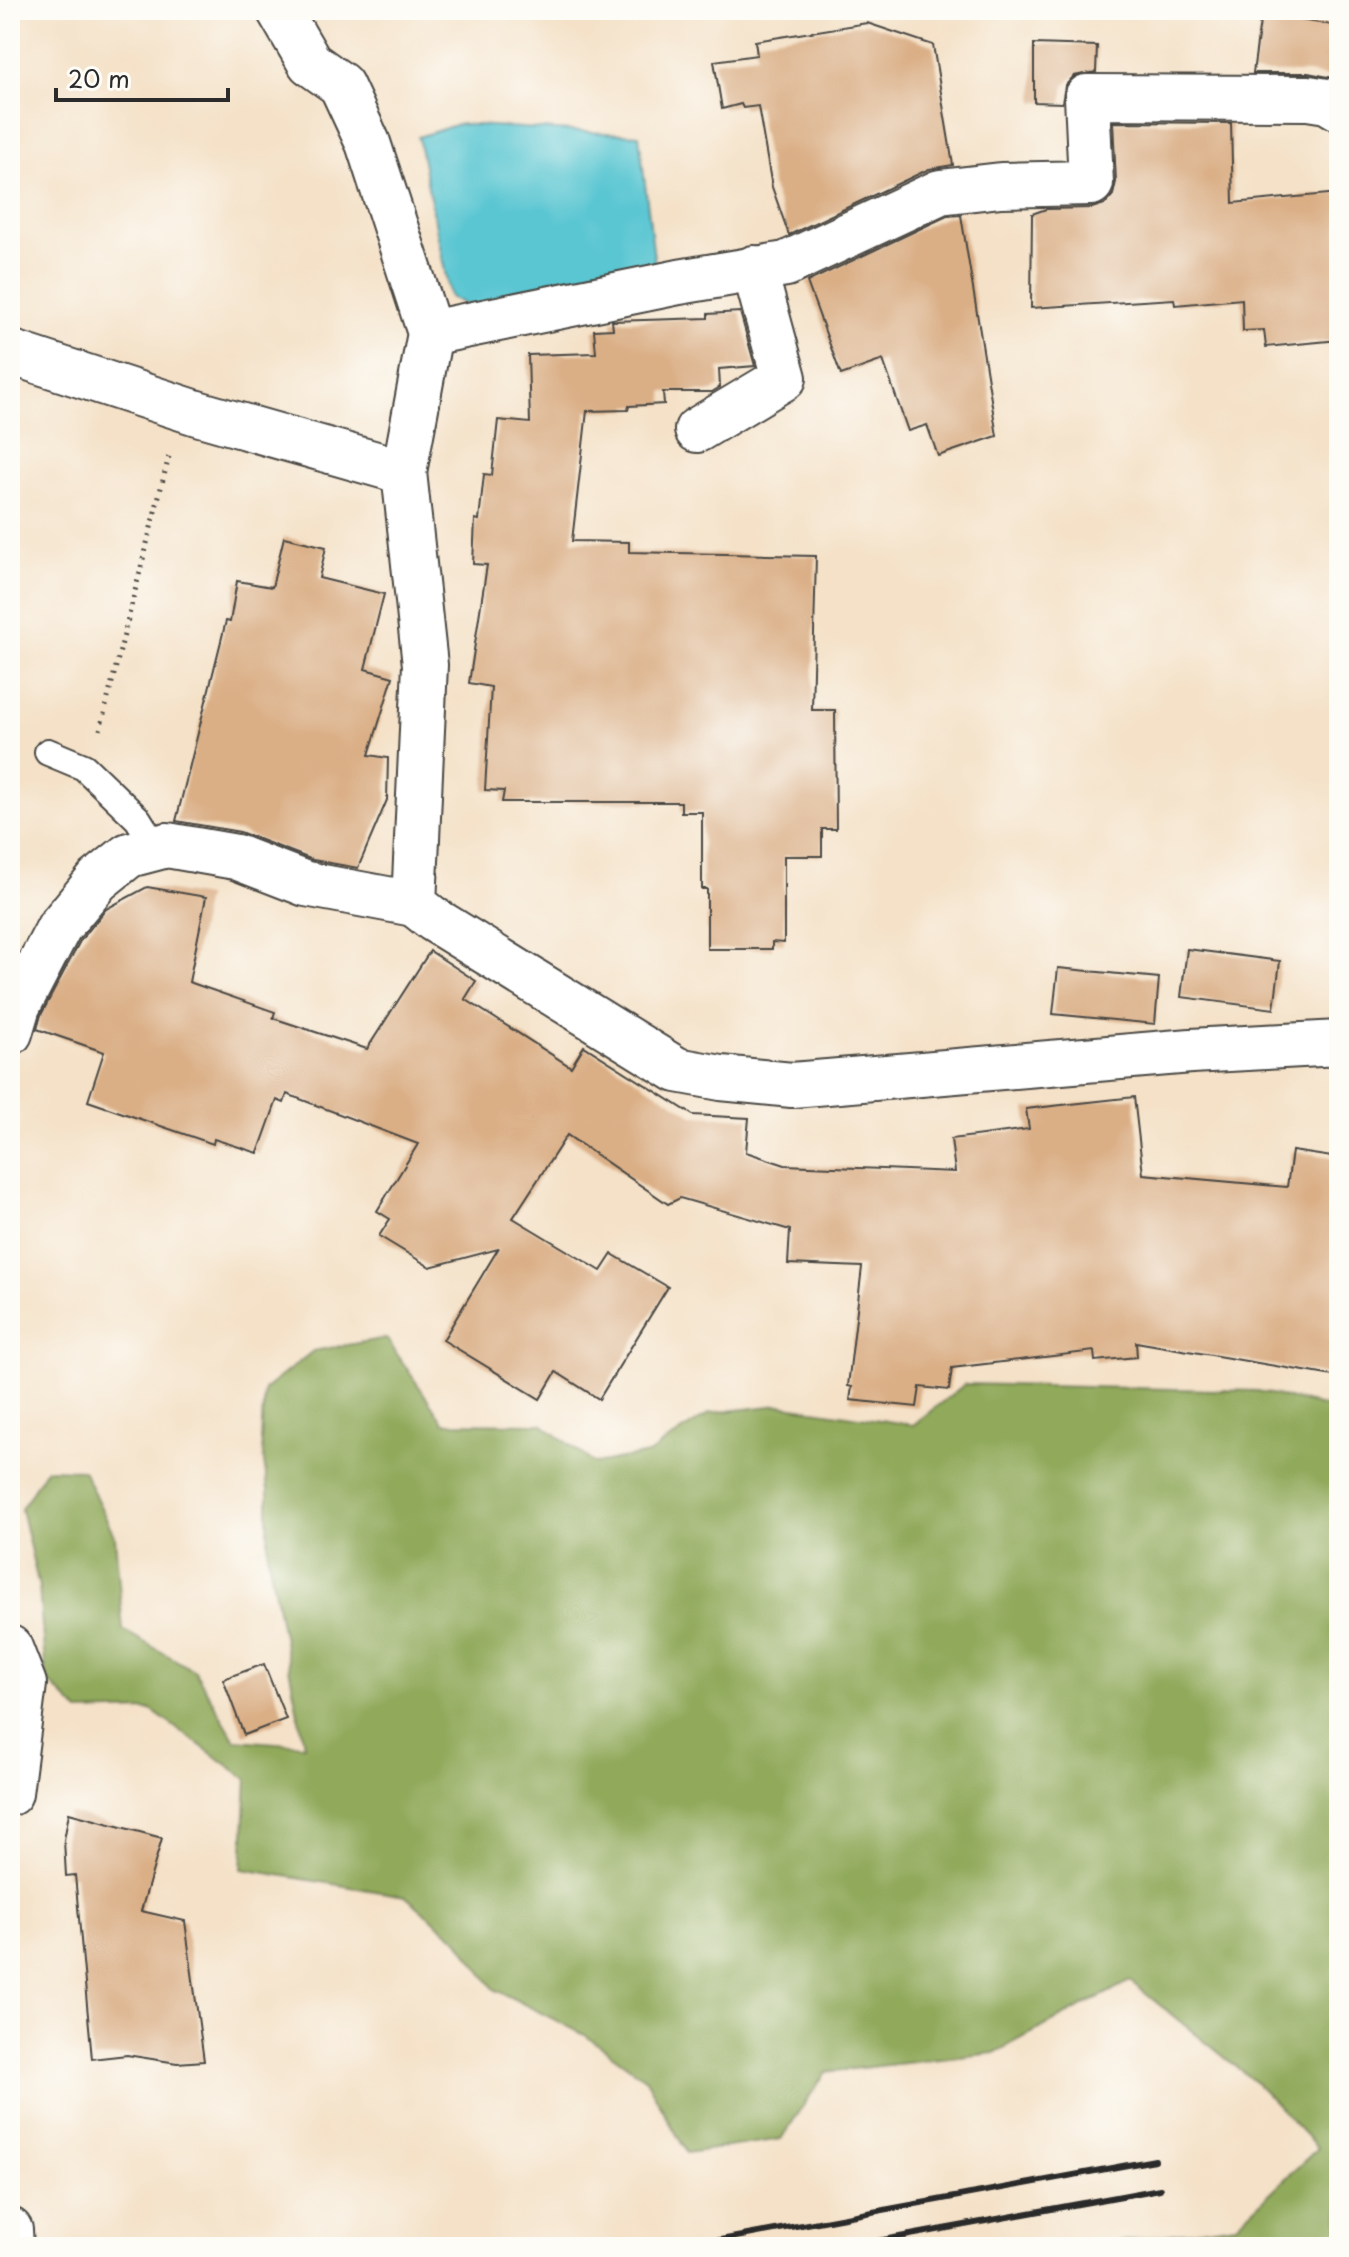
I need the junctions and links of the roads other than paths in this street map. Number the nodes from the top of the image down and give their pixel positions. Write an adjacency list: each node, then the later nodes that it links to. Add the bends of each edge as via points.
1 (279, 10): 4 (street, via 310,63 341,85 368,143)
2 (1339, 108): 3 (street, via 1308,98 1087,97 1091,183 940,192 786,264)
3 (754, 268): 4 (street); 6 (street, via 784,378)
4 (430, 333): 7 (street)
5 (10, 352): 7 (street)
6 (697, 430)
7 (404, 472): 10 (street, via 425,665)
8 (48, 752): 9 (lane, via 84,767 138,819)
9 (156, 848): 10 (street, via 167,845 236,857 306,884); 11 (street, via 129,855 98,880 59,927 18,1006)
10 (414, 904): 12 (street, via 677,1070 721,1078 792,1085)
11 (10, 1033)
12 (1339, 1043)
13 (10, 1648): 14 (street, via 24,1684)
14 (10, 1793)
15 (10, 2230): 16 (street)
16 (11, 2247)

